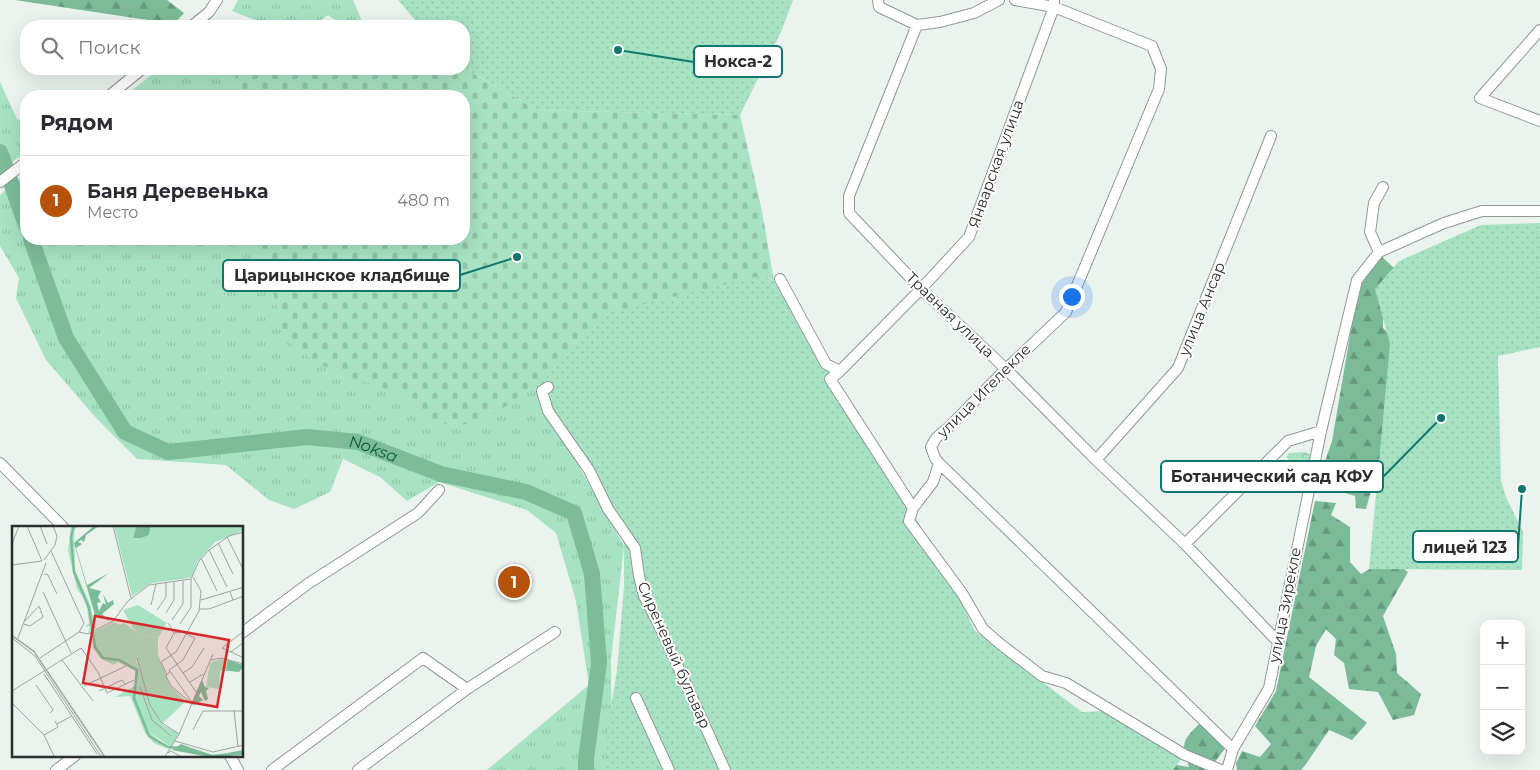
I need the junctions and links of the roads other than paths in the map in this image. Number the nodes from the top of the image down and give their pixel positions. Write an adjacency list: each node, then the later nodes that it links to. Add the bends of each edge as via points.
1 (217, 0): 6 (street)
2 (878, 0): 7 (street, via 879,8)
3 (999, 0): 7 (street, via 974,13)
4 (1015, 0): 5 (street, улица Игелекле)
5 (1054, 4): 19 (street, Январская улица, via 969,237); 20 (street, улица Игелекле, via 1152,46 1161,69 1159,89 1066,312)
6 (199, 20)
7 (917, 25): 19 (street, Травная улица, via 849,196 849,213)
8 (1540, 30): 11 (street, via 1480,98)
9 (135, 75): 10 (street)
10 (117, 90)
11 (1540, 121)
12 (1271, 136): 24 (street, улица Ансар, via 1178,368)
13 (20, 167): 14 (street)
14 (0, 182)
15 (1383, 187): 17 (street, via 1374,203 1370,232)
16 (1540, 211): 17 (street, via 1482,211 1444,223)
17 (1380, 252): 23 (street, улица Зирекле, via 1357,280)
18 (780, 279): 21 (street, via 826,364)
19 (921, 289): 20 (street, Травная улица); 21 (street, Январская улица)
20 (1006, 368): 24 (street, Травная улица); 26 (street, улица Игелекле, via 936,438 931,447)
21 (840, 371): 28 (street, Январская улица, via 830,379)
22 (548, 387): 44 (street, Сиреневый бульвар, via 542,391 548,411 589,470 608,510 635,548 644,596 660,624)
23 (1321, 430): 30 (street, via 1288,441); 33 (street, улица Зирекле)
24 (1096, 460): 30 (street, Травная улица)
25 (0, 463): 29 (street)
26 (940, 463): 28 (street, via 933,482); 36 (street)
27 (439, 490): 31 (street, via 418,513 309,583)
28 (913, 508): 45 (street, via 909,522 962,594 983,629 1042,676 1066,683 1185,755)
29 (62, 526)
30 (1185, 544): 33 (street, Травная улица)
31 (244, 632)
32 (555, 632): 34 (street)
33 (1278, 642): 36 (street, улица Зирекле, via 1269,688)
34 (467, 689): 41 (street, via 423,658); 42 (street)
35 (636, 698): 43 (street)
36 (1232, 749): 46 (street, улица Зирекле)
37 (72, 758): 39 (street)
38 (231, 758): 40 (street)
39 (56, 770)
40 (238, 770)
41 (272, 770)
42 (358, 770)
43 (669, 770)
44 (725, 770)
45 (1222, 770)
46 (1227, 770)

